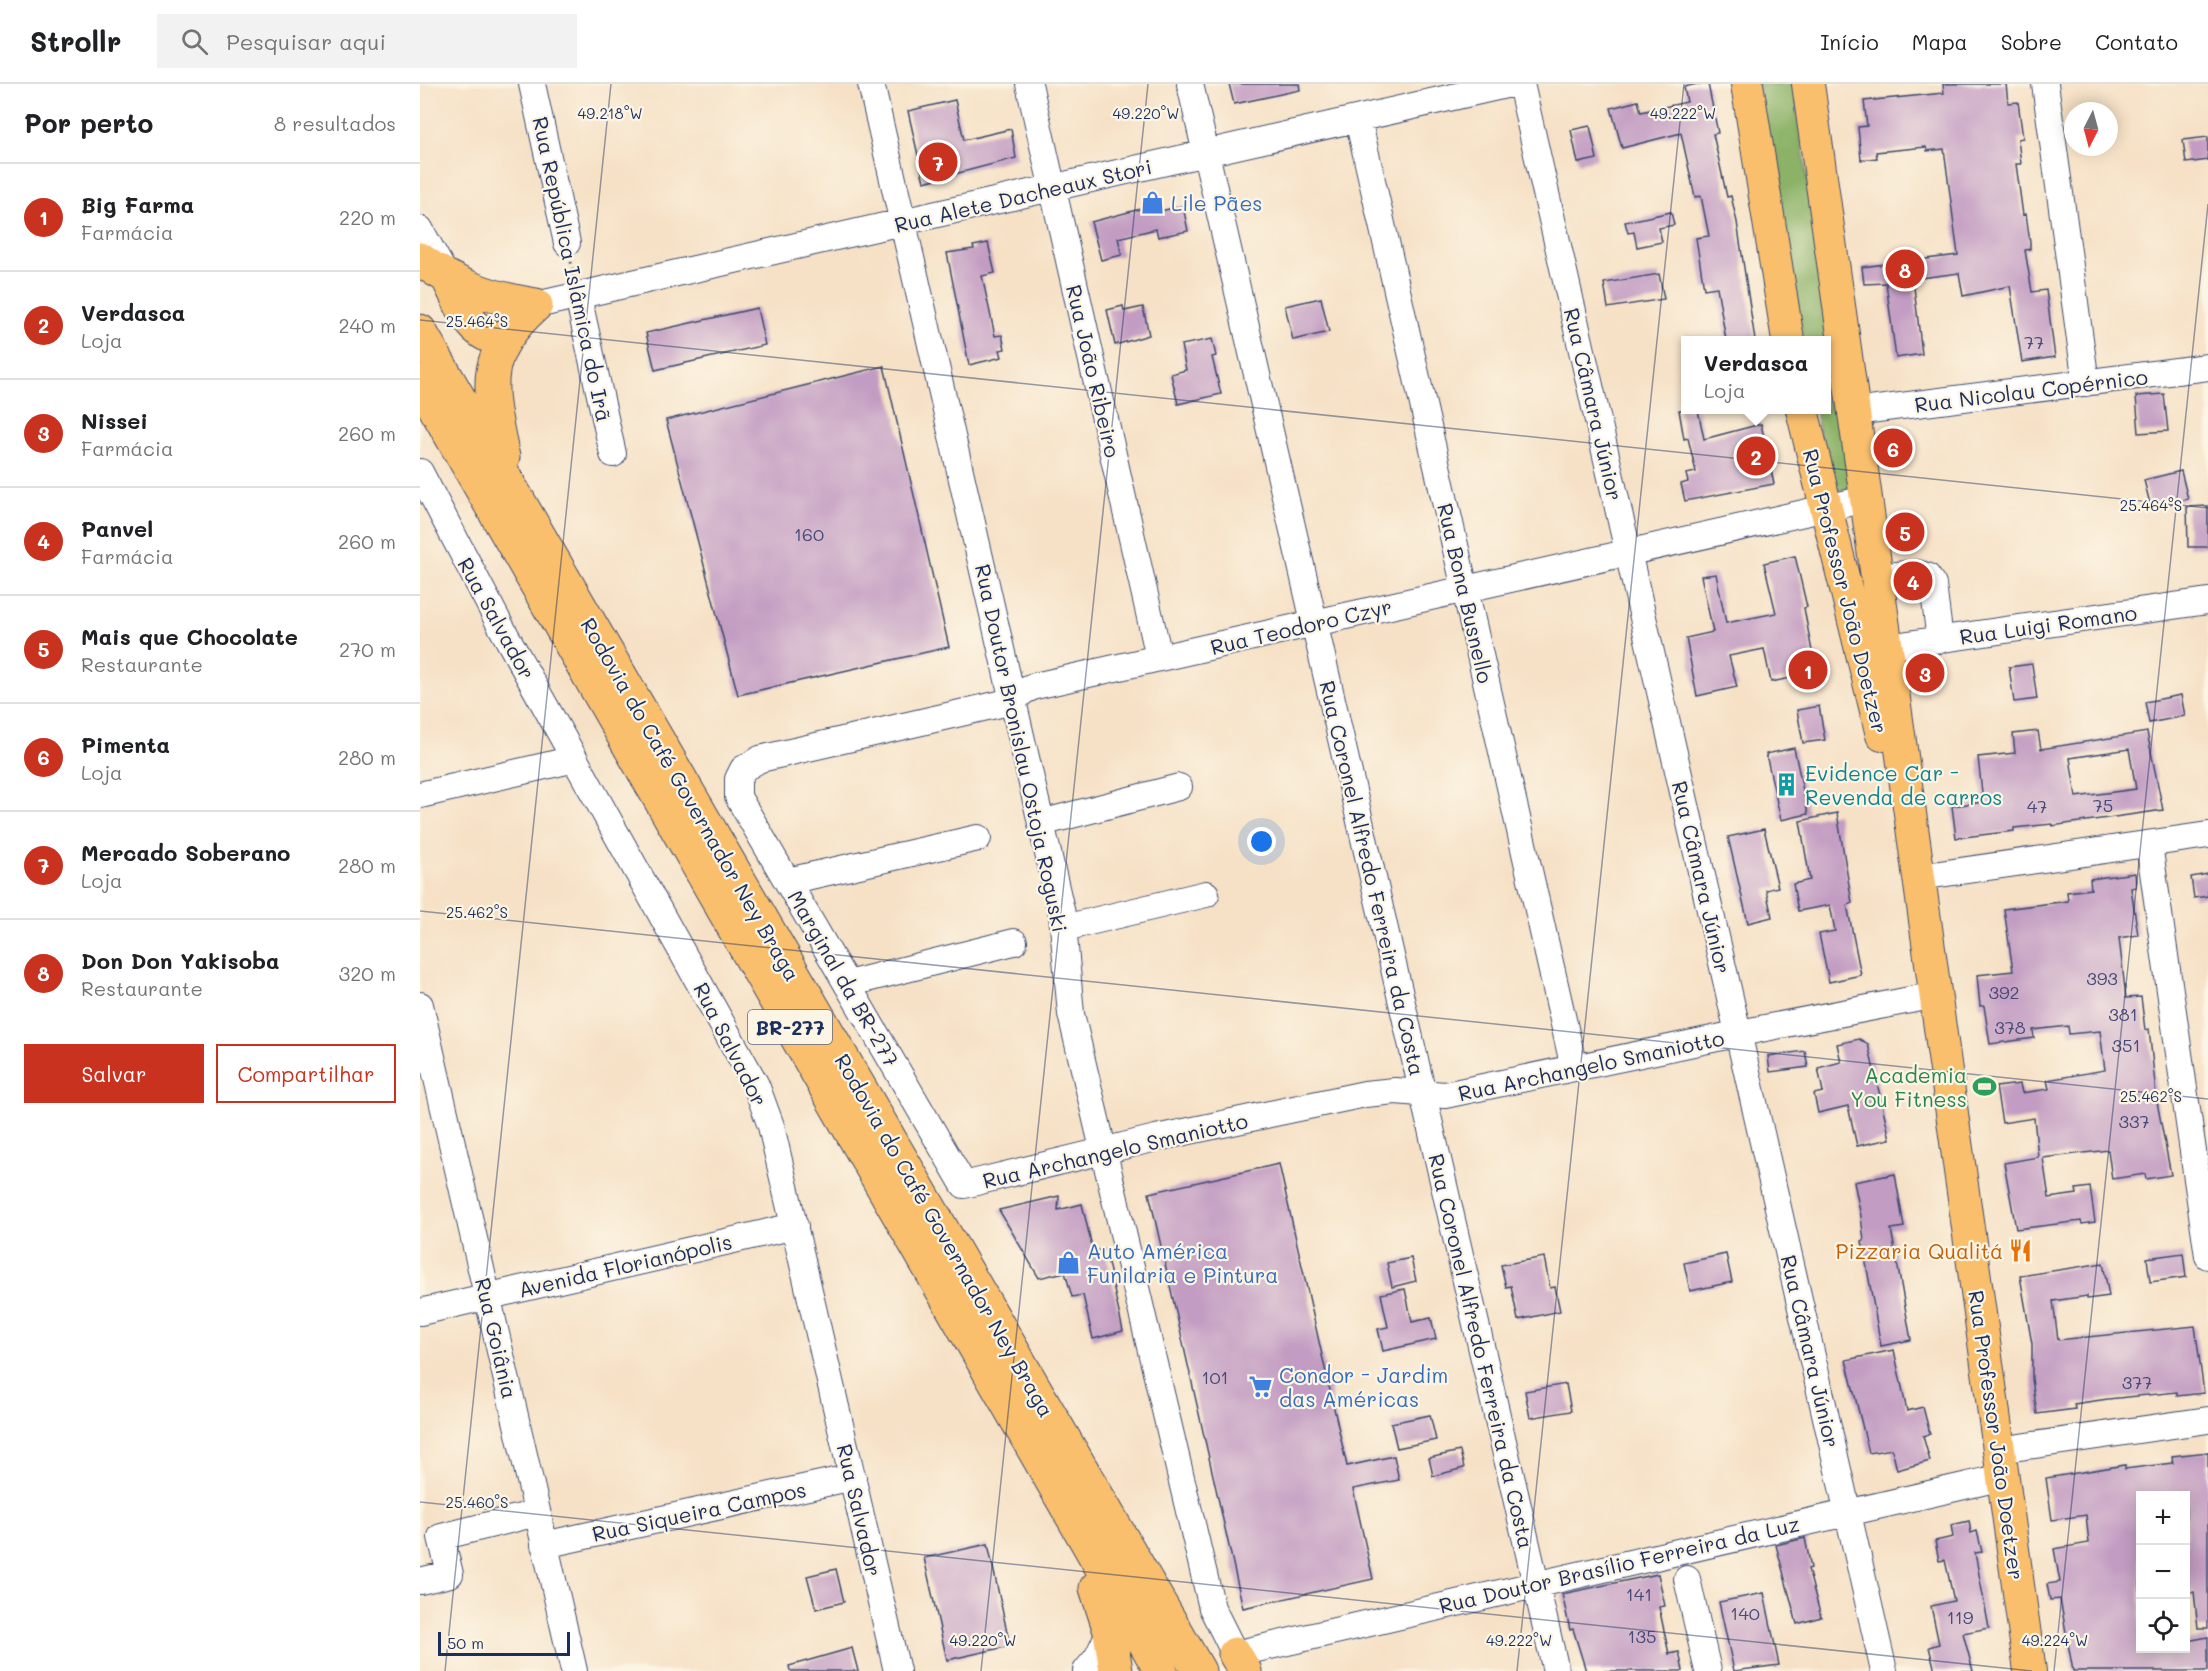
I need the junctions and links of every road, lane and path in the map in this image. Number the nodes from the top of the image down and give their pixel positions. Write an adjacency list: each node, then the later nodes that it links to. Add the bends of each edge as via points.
1 (532, 84): 15 (street, Rua República Islâmica do Irã)
2 (871, 84): 13 (street, Rua Doutor Bronislau Ostoja Roguski)
3 (1029, 84): 12 (street, Rua João Ribeiro)
4 (1190, 84): 11 (street, Rua Coronel Alfredo Ferreira da Costa)
5 (1510, 84): 10 (street, Rua Alete Dacheaux Stori)
6 (1521, 84): 35 (street, Rua Câmara Júnior)
7 (1747, 84): 22 (main road)
8 (1808, 84): 28 (main road, Rua Professor João Doetzer)
9 (2045, 84): 26 (street)
10 (1358, 118): 11 (street, Rua Alete Dacheaux Stori); 37 (street, Rua Bona Busnello)
11 (1206, 153): 12 (street, Rua Alete Dacheaux Stori); 39 (street, Rua Coronel Alfredo Ferreira da Costa)
12 (1053, 188): 13 (street, Rua Alete Dacheaux Stori); 42 (street, Rua João Ribeiro)
13 (903, 222): 19 (street, Rua Alete Dacheaux Stori); 43 (street, Rua Doutor Bronislau Ostoja Roguski)
14 (420, 229): 17 (street)
15 (567, 243): 19 (path, Rua República Islâmica do Irã)
16 (420, 259): 17 (highway)
17 (447, 278): 18 (highway); 23 (highway, via 477,330 493,339)
18 (484, 295): 20 (highway); 23 (highway, via 500,320)
19 (578, 296): 20 (street, Rua Alete Dacheaux Stori); 30 (street, Rua República Islâmica do Irã)
20 (536, 305): 23 (highway)
21 (420, 332): 32 (highway, Rodovia do Café Governador Ney Braga / BR-277)
22 (1787, 336)
23 (503, 339): 32 (highway, via 495,357 491,390)
24 (2208, 367): 26 (street, Rua Nicolau Copérnico)
25 (420, 382): 27 (highway, Rodovia do Café Governador Ney Braga / BR-277)
26 (2086, 383): 28 (street, Rua Nicolau Copérnico)
27 (429, 405): 72 (highway, Rodovia do Café Governador Ney Braga / BR-277)
28 (1854, 412): 33 (main road, Rua Professor João Doetzer)
29 (1803, 414): 34 (main road, Rua Professor João Doetzer)
30 (613, 454)
31 (420, 472): 44 (street, Rua Salvador)
32 (508, 486): 86 (highway, Rodovia do Café Governador Ney Braga / BR-277)
33 (1866, 499): 34 (street, Rua Teodoro Czyr); 36 (main road, Rua Professor João Doetzer)
34 (1825, 508): 35 (street, Rua Teodoro Czyr); 52 (main road, Rua Professor João Doetzer)
35 (1628, 553): 37 (street, Rua Teodoro Czyr); 60 (street, Rua Câmara Júnior)
36 (1877, 577): 40 (street, via 1916,573 1927,576 1933,585); 41 (main road, Rua Professor João Doetzer)
37 (1465, 589): 39 (street, Rua Teodoro Czyr); 61 (street, Rua Bona Busnello)
38 (2208, 602): 40 (street, Rua Luigi Romano)
39 (1314, 623): 42 (street, Rua Teodoro Czyr); 62 (street, Rua Coronel Alfredo Ferreira da Costa)
40 (1940, 640): 41 (street, Rua Luigi Romano)
41 (1887, 647): 52 (main road, Rua Professor João Doetzer)
42 (1160, 657): 43 (street, Rua Teodoro Czyr, via 1035,686)
43 (1013, 701): 45 (street, Rua Teodoro Czyr, via 760,759); 48 (street, Rua Doutor Bronislau Ostoja Roguski)
44 (575, 759): 47 (street); 65 (street, Rua Salvador, via 756,1086 771,1126)
45 (743, 769): 53 (street, Marginal da BR-277, via 738,779 738,797)
46 (1179, 787): 48 (street)
47 (420, 795)
48 (1041, 823): 55 (street, Rua Doutor Bronislau Ostoja Roguski)
49 (2208, 835): 51 (street)
50 (978, 838): 53 (street)
51 (2149, 844): 52 (street); 66 (street)
52 (1920, 877): 58 (main road, Rua Professor João Doetzer)
53 (788, 881): 57 (street, Marginal da BR-277)
54 (1206, 894): 55 (street)
55 (1064, 928): 63 (street, Rua Doutor Bronislau Ostoja Roguski, via 1068,998)
56 (1014, 942): 57 (street)
57 (847, 984): 64 (street, Marginal da BR-277)
58 (1936, 995): 60 (street, Rua Archangelo Smaniotto); 70 (main road, Rua Professor João Doetzer)
59 (420, 1005): 67 (street, Rua Goiânia)
60 (1738, 1035): 61 (street, Rua Archangelo Smaniotto); 73 (street, Rua Câmara Júnior)
61 (1574, 1068): 62 (street, Rua Archangelo Smaniotto, via 1446,1095)
62 (1422, 1091): 63 (street, Rua Archangelo Smaniotto, via 1365,1094); 78 (street, Rua Coronel Alfredo Ferreira da Costa)
63 (1103, 1152): 64 (street, Rua Archangelo Smaniotto); 80 (street, Rua Doutor Bronislau Ostoja Roguski, via 1212,1608)
64 (964, 1185)
65 (795, 1226): 67 (street, Avenida Florianópolis); 71 (street, Rua Salvador)
66 (2208, 1256)
67 (487, 1297): 68 (street, Avenida Florianópolis); 74 (street, Rua Goiânia)
68 (420, 1312)
69 (2208, 1420): 70 (street, Rua Doutor Brasílio Ferreira da Luz)
70 (2001, 1463): 73 (street, Rua Doutor Brasílio Ferreira da Luz); 90 (main road, Rua Professor João Doetzer)
71 (853, 1477): 75 (street, Rua Siqueira Campos); 82 (street, Rua Salvador)
72 (1054, 1487): 79 (highway); 85 (highway, Rodovia do Café Governador Ney Braga / BR-277)
73 (1847, 1512): 78 (street, Rua Doutor Brasílio Ferreira da Luz); 89 (street, Rua Câmara Júnior)
74 (537, 1513): 75 (street, Rua Goiânia); 77 (street, via 441,1537 450,1574)
75 (544, 1545): 81 (street, Rua Goiânia)
76 (1687, 1579): 88 (street)
77 (420, 1581)
78 (1535, 1583): 80 (street, Rua Doutor Brasílio Ferreira da Luz); 87 (street, Rua Coronel Alfredo Ferreira da Costa)
79 (1110, 1631): 83 (street); 84 (highway)
80 (1240, 1662)
81 (574, 1671)
82 (897, 1671)
83 (1086, 1671)
84 (1116, 1671)
85 (1161, 1671)
86 (1199, 1671)
87 (1556, 1671)
88 (1708, 1671)
89 (1884, 1671)
90 (2030, 1671)

